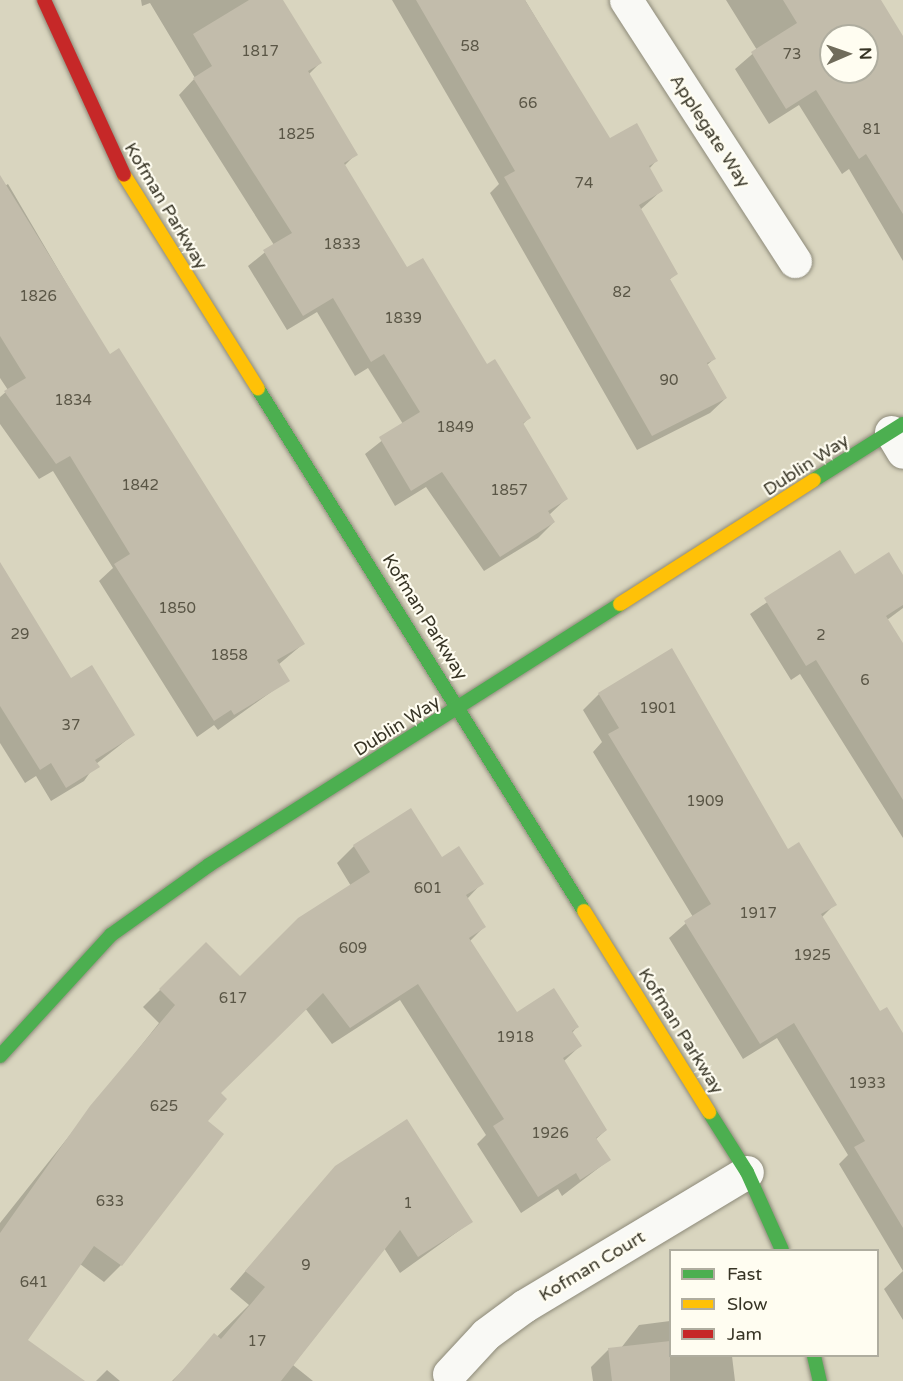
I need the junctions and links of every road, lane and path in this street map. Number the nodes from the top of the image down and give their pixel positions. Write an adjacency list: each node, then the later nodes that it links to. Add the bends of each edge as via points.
1 (44, 0): 5 (street, Kofman Parkway, via 117,164)
2 (626, 0): 3 (street, Applegate Way)
3 (795, 261)
4 (899, 436): 5 (street, Dublin Way)
5 (461, 707): 6 (street, Dublin Way, via 209,865 111,935); 7 (street, Kofman Parkway)
6 (0, 1056)
7 (747, 1172): 8 (street, Kofman Parkway); 10 (street, Kofman Court, via 524,1306 486,1334)
8 (781, 1249)
9 (814, 1357): 11 (street)
10 (449, 1374)
11 (819, 1381)

